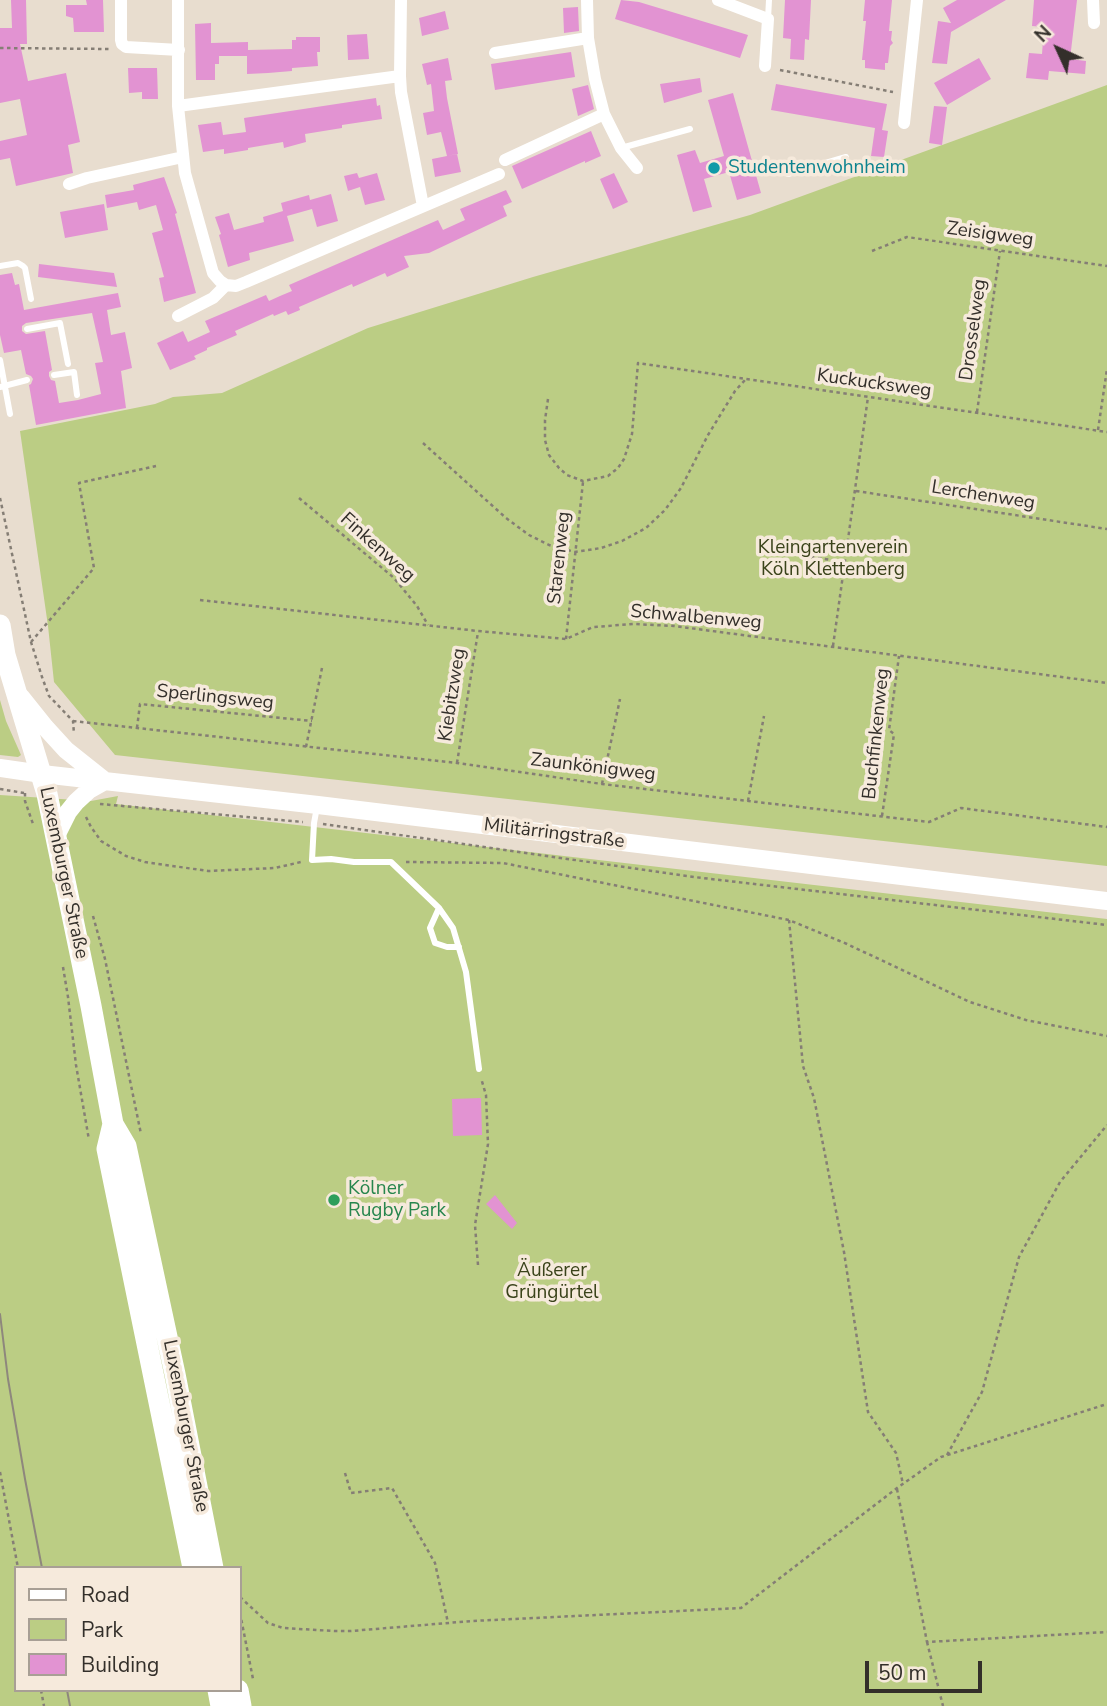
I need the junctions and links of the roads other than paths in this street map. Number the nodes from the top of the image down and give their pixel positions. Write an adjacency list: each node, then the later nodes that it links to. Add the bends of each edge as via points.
1 (121, 0): 12 (street, via 122,44)
2 (178, 0): 12 (street)
3 (401, 0): 15 (street)
4 (587, 0): 11 (street)
5 (718, 0): 9 (street)
6 (769, 0): 9 (lane)
7 (916, 0): 18 (street)
8 (1093, 0): 10 (street)
9 (768, 19): 14 (street)
10 (1094, 23)
11 (589, 38): 13 (street); 17 (street)
12 (179, 50): 16 (street)
13 (495, 53)
14 (765, 66)
15 (400, 76): 16 (street); 28 (street)
16 (178, 106): 21 (street)
17 (604, 114): 20 (street); 23 (street)
18 (904, 123)
19 (690, 130): 20 (lane)
20 (621, 149): 24 (street)
21 (183, 157): 27 (street); 30 (street, via 214,273)
22 (846, 157): 26 (lane)
23 (505, 160)
24 (637, 168)
25 (499, 174): 28 (street)
26 (788, 174)
27 (69, 184)
28 (423, 206): 30 (street, via 246,282)
29 (0, 266): 31 (lane, via 18,263 25,268)
30 (226, 285): 32 (street)
31 (32, 299)
32 (178, 316)
33 (27, 329): 35 (lane, via 60,323)
34 (0, 360): 38 (lane)
35 (68, 364)
36 (54, 375): 39 (lane, via 74,372)
37 (27, 380): 38 (lane)
38 (2, 386): 40 (lane)
39 (77, 395)
40 (10, 414)
41 (0, 625): 42 (main road, Luxemburger Straße)
42 (5, 655): 43 (main road); 44 (main road, Luxemburger Straße)
43 (0, 678)
44 (16, 692): 46 (main road, Luxemburger Straße); 47 (main road, via 66,750)
45 (0, 768): 46 (main road, Militärringstraße)
46 (42, 774): 47 (main road, Militärringstraße); 49 (main road, Luxemburger Straße)
47 (104, 781): 48 (main road, Militärringstraße); 49 (main road, via 89,790 80,807 68,812)
48 (318, 805): 50 (main road, Militärringstraße); 51 (lane, via 313,860 391,862)
49 (56, 836): 54 (main road, Luxemburger Straße)
50 (1107, 901)
51 (439, 908): 52 (lane); 52 (lane, via 430,928 435,943)
52 (459, 947): 53 (lane)
53 (479, 1069)
54 (113, 1124): 55 (main road, Luxemburger Straße, via 107,1149); 56 (main road, Luxemburger Straße, via 129,1158)
55 (193, 1566)
56 (213, 1566)
57 (246, 1685): 58 (main road)
58 (242, 1706)

